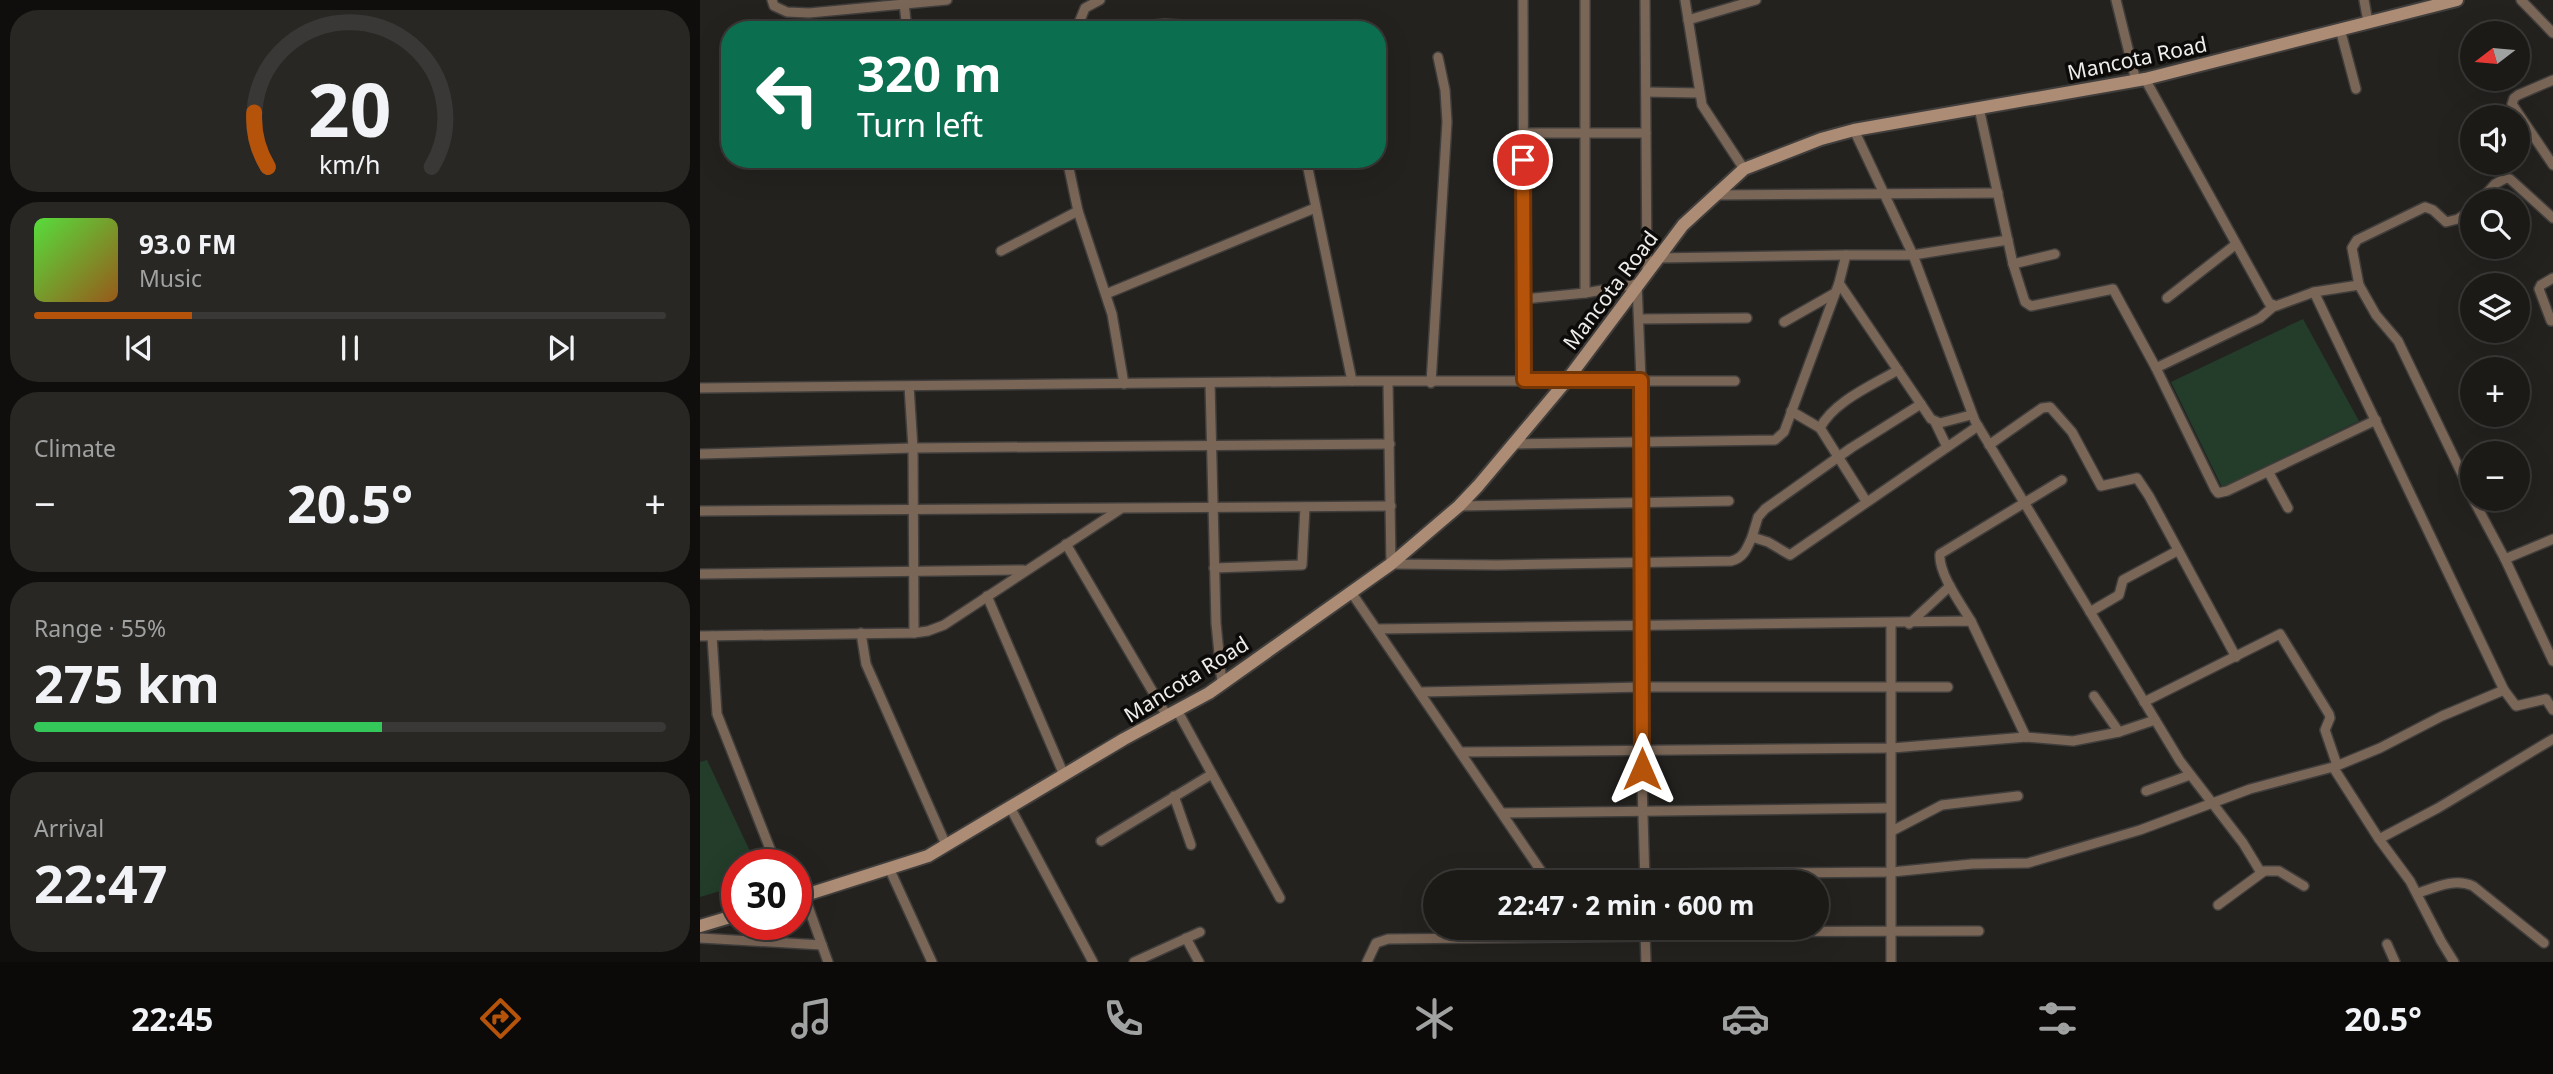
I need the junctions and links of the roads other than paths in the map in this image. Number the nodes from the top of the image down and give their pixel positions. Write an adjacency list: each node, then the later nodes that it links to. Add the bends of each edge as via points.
1 (772, 0): 14 (street, via 787,12 809,13)
2 (947, 0): 13 (street)
3 (1100, 0): 17 (street, via 1085,8)
4 (1523, 0): 29 (street)
5 (1585, 0): 31 (street)
6 (1645, 0): 25 (street)
7 (1685, 0): 15 (street)
8 (1756, 0): 15 (street)
9 (2116, 0): 22 (street)
10 (2364, 0): 18 (street)
11 (2457, 0): 18 (main road, Mancota Road)
12 (2521, 0): 20 (street)
13 (904, 3): 14 (street); 16 (street)
14 (835, 5)
15 (1688, 20): 26 (street)
16 (906, 21)
17 (1080, 21)
18 (2368, 22): 19 (main road, Mancota Road)
19 (2340, 29): 22 (main road, Mancota Road); 24 (street)
20 (2553, 33)
21 (1438, 57): 79 (street, via 1446,132)
22 (2141, 80): 27 (main road, Mancota Road); 47 (street)
23 (2553, 80): 32 (street, via 2518,95 2512,104)
24 (2356, 89)
25 (1646, 92): 26 (street); 30 (street)
26 (1699, 93): 35 (street)
27 (1979, 108): 28 (main road, Mancota Road); 38 (street)
28 (1854, 130): 35 (main road, Mancota Road); 40 (street)
29 (1523, 133): 31 (street); 64 (street)
30 (1646, 133): 31 (street); 54 (street)
31 (1586, 134): 60 (street)
32 (2553, 165)
33 (1069, 168): 43 (street)
34 (1308, 168): 42 (street)
35 (1744, 169): 39 (main road, Mancota Road)
36 (2491, 189): 37 (street, via 2505,178)
37 (2521, 189)
38 (1998, 193): 40 (street); 46 (street)
39 (1715, 195): 40 (street); 52 (main road, Mancota Road, via 1682,225)
40 (1885, 195): 51 (street)
41 (2530, 197): 45 (street)
42 (1315, 208): 62 (street); 75 (street)
43 (1078, 211): 48 (street); 62 (street)
44 (2460, 216): 58 (street, via 2450,222 2430,208 2419,209 2357,240 2352,248)
45 (2553, 218)
46 (2008, 240): 51 (street); 53 (street)
47 (2235, 245): 63 (street); 65 (street)
48 (1002, 251)
49 (2055, 254): 53 (street)
50 (1846, 255): 51 (street); 52 (street); 56 (street)
51 (1913, 255): 85 (street)
52 (1657, 258): 54 (main road, Mancota Road)
53 (2013, 264): 70 (street, via 2029,306 2113,289)
54 (1647, 272): 57 (main road, Mancota Road)
55 (2553, 278): 68 (street, via 2539,289)
56 (1839, 283): 61 (street); 71 (street)
57 (1637, 284): 60 (street); 67 (street); 73 (main road, Mancota Road)
58 (2360, 285): 59 (street); 99 (street, via 2376,315 2398,341)
59 (2314, 292): 65 (street); 86 (street)
60 (1585, 293): 64 (street)
61 (1835, 293): 69 (street); 84 (street)
62 (1106, 294): 80 (street)
63 (2167, 298)
64 (1524, 299): 72 (street)
65 (2274, 306): 70 (street, via 2260,318)
66 (1747, 318): 67 (street)
67 (1639, 319): 74 (street)
68 (2551, 321)
69 (1784, 323)
70 (2156, 368): 100 (street, via 2218,493)
71 (1899, 370): 83 (street); 89 (street, via 1844,403)
72 (1524, 380): 73 (street); 79 (street)
73 (1567, 380): 74 (street); 92 (main road, Mancota Road)
74 (1641, 380): 77 (street); 90 (street)
75 (1352, 381): 76 (street); 78 (street)
76 (1388, 382): 79 (street); 91 (street)
77 (1735, 382)
78 (1210, 383): 80 (street); 94 (street)
79 (1431, 383)
80 (1124, 384): 81 (street)
81 (909, 386): 82 (street); 96 (street)
82 (700, 388)
83 (1921, 404): 87 (street); 98 (street)
84 (1791, 411): 89 (street); 90 (street, via 1784,432 1775,440)
85 (1972, 415): 87 (street); 88 (street)
86 (2376, 419): 100 (street); 145 (street)
87 (1935, 422): 95 (street)
88 (1978, 426): 93 (street); 95 (street)
89 (1820, 428): 98 (street)
90 (1640, 442): 92 (street); 105 (street)
91 (1390, 444): 94 (street); 106 (street)
92 (1513, 444): 107 (main road, Mancota Road)
93 (1989, 445): 104 (street); 118 (street, via 2042,408 2053,409 2073,432 2101,486 2134,478 2140,481)
94 (1212, 447): 96 (street); 108 (street)
95 (1947, 447): 103 (street)
96 (913, 448): 97 (street); 112 (street)
97 (700, 454)
98 (1836, 457): 103 (street); 115 (street, via 1765,509)
99 (2460, 462)
100 (2269, 473): 111 (street)
101 (2063, 480): 104 (street)
102 (1729, 501): 105 (street)
103 (1866, 501): 115 (street, via 1790,555)
104 (2024, 503): 126 (street, via 1940,554); 129 (street)
105 (1642, 504): 107 (street); 120 (street)
106 (1391, 506): 109 (street); 121 (street)
107 (1459, 506): 121 (main road, Mancota Road)
108 (1212, 507): 109 (street); 110 (street); 122 (street)
109 (1305, 507): 122 (street, via 1302,565)
110 (1122, 508): 112 (street); 117 (street)
111 (2288, 508)
112 (913, 510): 113 (street); 123 (street)
113 (700, 511)
114 (2480, 511): 119 (street)
115 (1752, 537): 120 (street, via 1736,560)
116 (2553, 540): 119 (street)
117 (1066, 544): 124 (street); 150 (street)
118 (2178, 551): 129 (street, via 2123,580 2119,595); 139 (street)
119 (2505, 559): 140 (street)
120 (1641, 563): 121 (street); 133 (street)
121 (1391, 564): 127 (main road, Mancota Road)
122 (1214, 568): 141 (street)
123 (913, 570): 124 (street); 125 (street); 136 (street)
124 (1025, 570): 128 (street)
125 (700, 574)
126 (1950, 586): 130 (street); 132 (street)
127 (1351, 592): 134 (street); 141 (main road, Mancota Road)
128 (987, 596): 136 (street, via 936,629); 160 (street)
129 (2090, 612): 148 (street)
130 (1971, 621): 132 (street); 153 (street)
131 (1891, 623): 132 (street); 133 (street); 143 (street)
132 (1909, 624)
133 (1642, 627): 134 (street); 142 (street)
134 (1377, 629): 146 (street)
135 (861, 633): 136 (street); 138 (street); 173 (street, via 866,664)
136 (914, 633)
137 (700, 636): 138 (street)
138 (712, 636): 175 (street, via 717,714)
139 (2236, 657): 148 (street); 158 (street, via 2275,635 2283,637 2329,714 2325,730)
140 (2553, 661)
141 (1222, 684): 150 (main road, Mancota Road)
142 (1643, 687): 143 (street); 146 (street); 156 (street)
143 (1891, 687): 144 (street); 155 (street)
144 (1948, 687)
145 (2504, 690): 149 (street, via 2516,706 2546,699); 158 (street)
146 (1421, 692): 157 (street)
147 (2094, 696): 152 (street)
148 (2144, 702): 151 (street)
149 (2553, 710)
150 (1172, 713): 159 (street); 160 (main road, Mancota Road)
151 (2155, 720): 152 (street); 161 (street)
152 (2119, 732): 153 (street, via 2073,741)
153 (2026, 737): 155 (street)
154 (2553, 739): 171 (street)
155 (1892, 748): 156 (street); 167 (street)
156 (1642, 749): 157 (street); 168 (street)
157 (1461, 752): 169 (street)
158 (2335, 766): 165 (street); 171 (street)
159 (1212, 774): 163 (street); 185 (street)
160 (1064, 775): 166 (main road, Mancota Road)
161 (2190, 775): 162 (street); 165 (street)
162 (2146, 791)
163 (1174, 796): 172 (street); 174 (street)
164 (2018, 796): 170 (street, via 1942,805)
165 (2212, 804): 179 (street); 180 (street, via 2048,859)
166 (1010, 807): 173 (main road, Mancota Road); 203 (street)
167 (1890, 808): 168 (street); 170 (street)
168 (1643, 810): 169 (street); 178 (street)
169 (1502, 813): 177 (street)
170 (1892, 831): 180 (street)
171 (2379, 839): 184 (street)
172 (1101, 841)
173 (946, 845): 176 (main road, Mancota Road, via 929,856)
174 (1191, 845)
175 (770, 849)
176 (889, 868): 183 (main road, Mancota Road); 202 (street)
177 (1540, 870)
178 (1645, 870)
179 (2263, 872): 182 (street, via 2279,871); 186 (street)
180 (1892, 873): 181 (street); 193 (street)
181 (1829, 874)
182 (2304, 886)
183 (812, 892)
184 (2418, 893): 198 (street, via 2465,882); 210 (street)
185 (1280, 898)
186 (2218, 905)
187 (721, 920): 189 (main road)
188 (812, 923): 200 (street)
189 (700, 926)
190 (1979, 931): 193 (street)
191 (1200, 932): 196 (street)
192 (1829, 932): 193 (street)
193 (1891, 932): 208 (street)
194 (700, 938): 200 (street)
195 (1423, 938): 206 (street, via 1376,943)
196 (1186, 939): 204 (street); 205 (street)
197 (1645, 940): 207 (street)
198 (2544, 943)
199 (2387, 944): 209 (street)
200 (822, 945): 201 (street)
201 (828, 962)
202 (932, 962)
203 (1093, 962)
204 (1134, 962)
205 (1199, 962)
206 (1367, 962)
207 (1646, 962)
208 (1891, 962)
209 (2395, 962)
210 (2454, 962)

